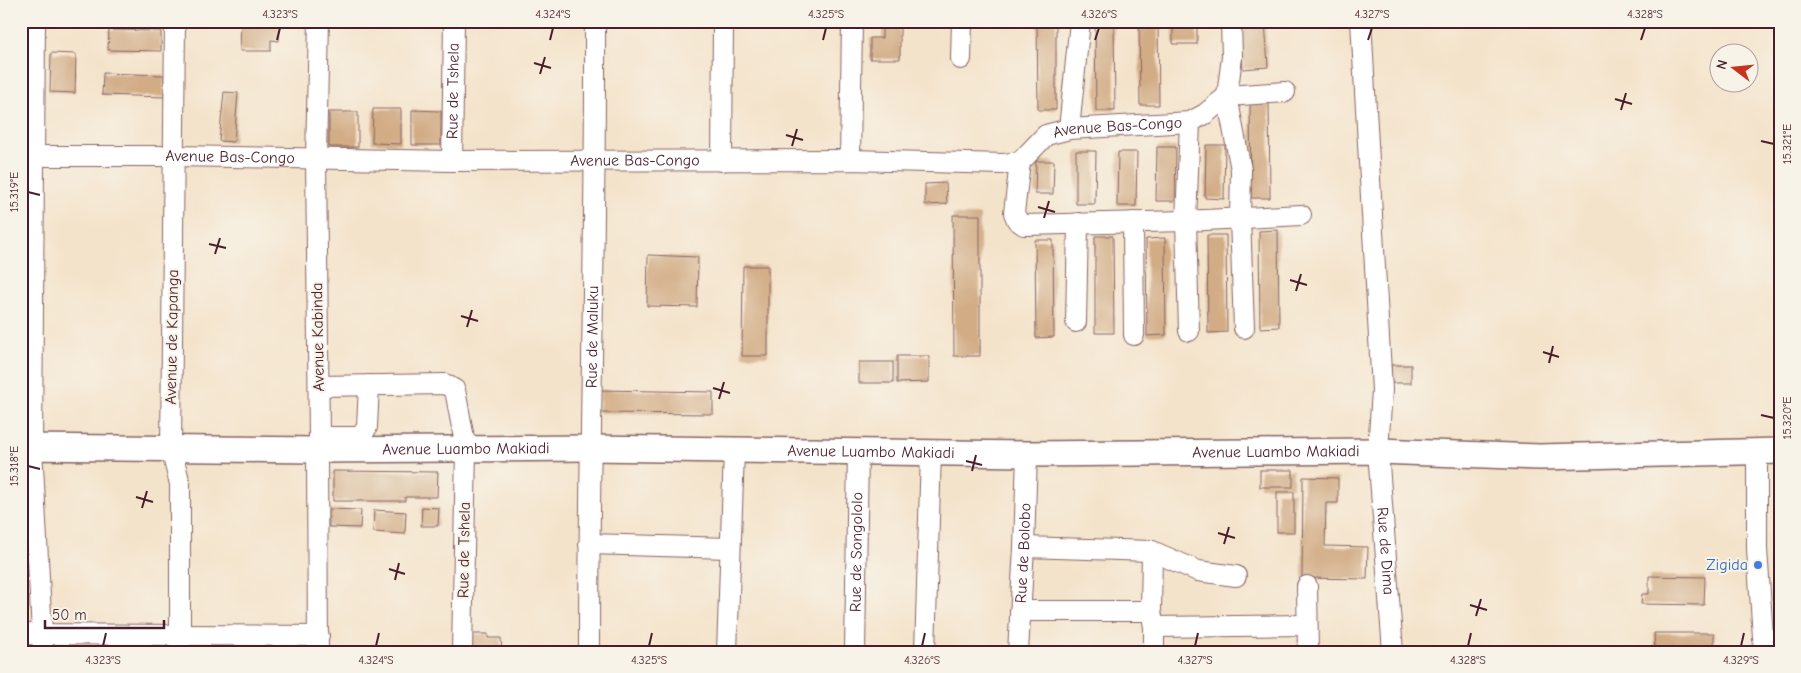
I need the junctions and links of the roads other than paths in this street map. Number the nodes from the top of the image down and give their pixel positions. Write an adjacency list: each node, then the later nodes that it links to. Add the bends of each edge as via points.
1 (35, 21): 17 (street)
2 (175, 21): 18 (street, Avenue de Kapanga)
3 (319, 21): 19 (street, Avenue Kabinda)
4 (454, 21): 21 (street, Rue de Tshela)
5 (595, 21): 22 (street, Rue de Maluku)
6 (723, 21): 23 (street)
7 (852, 21): 20 (street)
8 (962, 21): 12 (street)
9 (1080, 21): 16 (street)
10 (1231, 21): 14 (street, via 1232,57)
11 (1362, 21): 43 (street, Rue de Dima, via 1382,390)
12 (961, 59)
13 (1285, 92): 14 (street)
14 (1227, 96): 15 (street, Avenue Bas-Congo); 26 (street, via 1241,170)
15 (1190, 122): 16 (street, Avenue Bas-Congo); 27 (street)
16 (1069, 129): 24 (street, Avenue Bas-Congo, via 1046,134)
17 (28, 156): 18 (street, Avenue Bas-Congo); 37 (street)
18 (174, 156): 19 (street, Avenue Bas-Congo); 39 (street, Avenue de Kapanga)
19 (316, 159): 21 (street, Avenue Bas-Congo); 35 (street, Avenue Kabinda)
20 (850, 160): 23 (street, Avenue Bas-Congo); 24 (street, Avenue Bas-Congo)
21 (452, 161): 22 (street, Avenue Bas-Congo)
22 (595, 161): 23 (street, Avenue Bas-Congo); 38 (street, Rue de Maluku)
23 (722, 161)
24 (1020, 162): 29 (street, via 1016,220 1024,225)
25 (1301, 215): 26 (street)
26 (1240, 218): 27 (street); 31 (street)
27 (1186, 221): 28 (street); 32 (street)
28 (1133, 222): 29 (street); 33 (street)
29 (1078, 223): 30 (street)
30 (1076, 322)
31 (1244, 328)
32 (1189, 331)
33 (1134, 335)
34 (369, 384): 35 (street, Rue de Tshela); 36 (street, via 367,427 361,436); 40 (street, Rue de Tshela, via 446,384 455,390)
35 (319, 386): 36 (street, Avenue Kabinda)
36 (318, 444): 39 (main road, Avenue Luambo Makiadi); 40 (main road, Avenue Luambo Makiadi); 59 (street, Avenue Kabinda)
37 (27, 447): 39 (main road, Avenue Luambo Makiadi); 57 (street)
38 (590, 448): 40 (main road, Avenue Luambo Makiadi); 41 (main road, Avenue Luambo Makiadi); 47 (street, Rue de Maluku)
39 (171, 449): 58 (street, Avenue de Kapanga, via 180,484)
40 (466, 449): 60 (street, Rue de Tshela)
41 (734, 451): 42 (main road, Avenue Luambo Makiadi); 49 (street)
42 (858, 451): 45 (main road, Avenue Luambo Makiadi); 63 (street, Rue de Songololo)
43 (1378, 451): 44 (main road, Avenue Luambo Makiadi, via 1540,457); 46 (main road, Avenue Luambo Makiadi); 68 (street, Rue de Dima)
44 (1768, 451): 69 (street, via 1757,549)
45 (932, 452): 46 (main road, Avenue Luambo Makiadi); 64 (street)
46 (1027, 454): 48 (street, Rue de Bolobo)
47 (589, 544): 49 (street); 61 (street, Rue de Maluku)
48 (1024, 547): 50 (street); 53 (street, Rue de Bolobo)
49 (730, 548): 62 (street)
50 (1152, 551): 51 (street, via 1198,571); 54 (street)
51 (1236, 576)
52 (1307, 586): 55 (street)
53 (1020, 611): 54 (street); 65 (street, Rue de Bolobo)
54 (1153, 619): 55 (street); 66 (street)
55 (1308, 625): 67 (street)
56 (21, 634): 57 (street)
57 (43, 643): 58 (street)
58 (180, 643): 59 (street)
59 (318, 644)
60 (462, 652)
61 (589, 652)
62 (726, 652)
63 (855, 652)
64 (925, 652)
65 (1018, 652)
66 (1154, 652)
67 (1308, 652)
68 (1392, 652)
69 (1764, 652)

